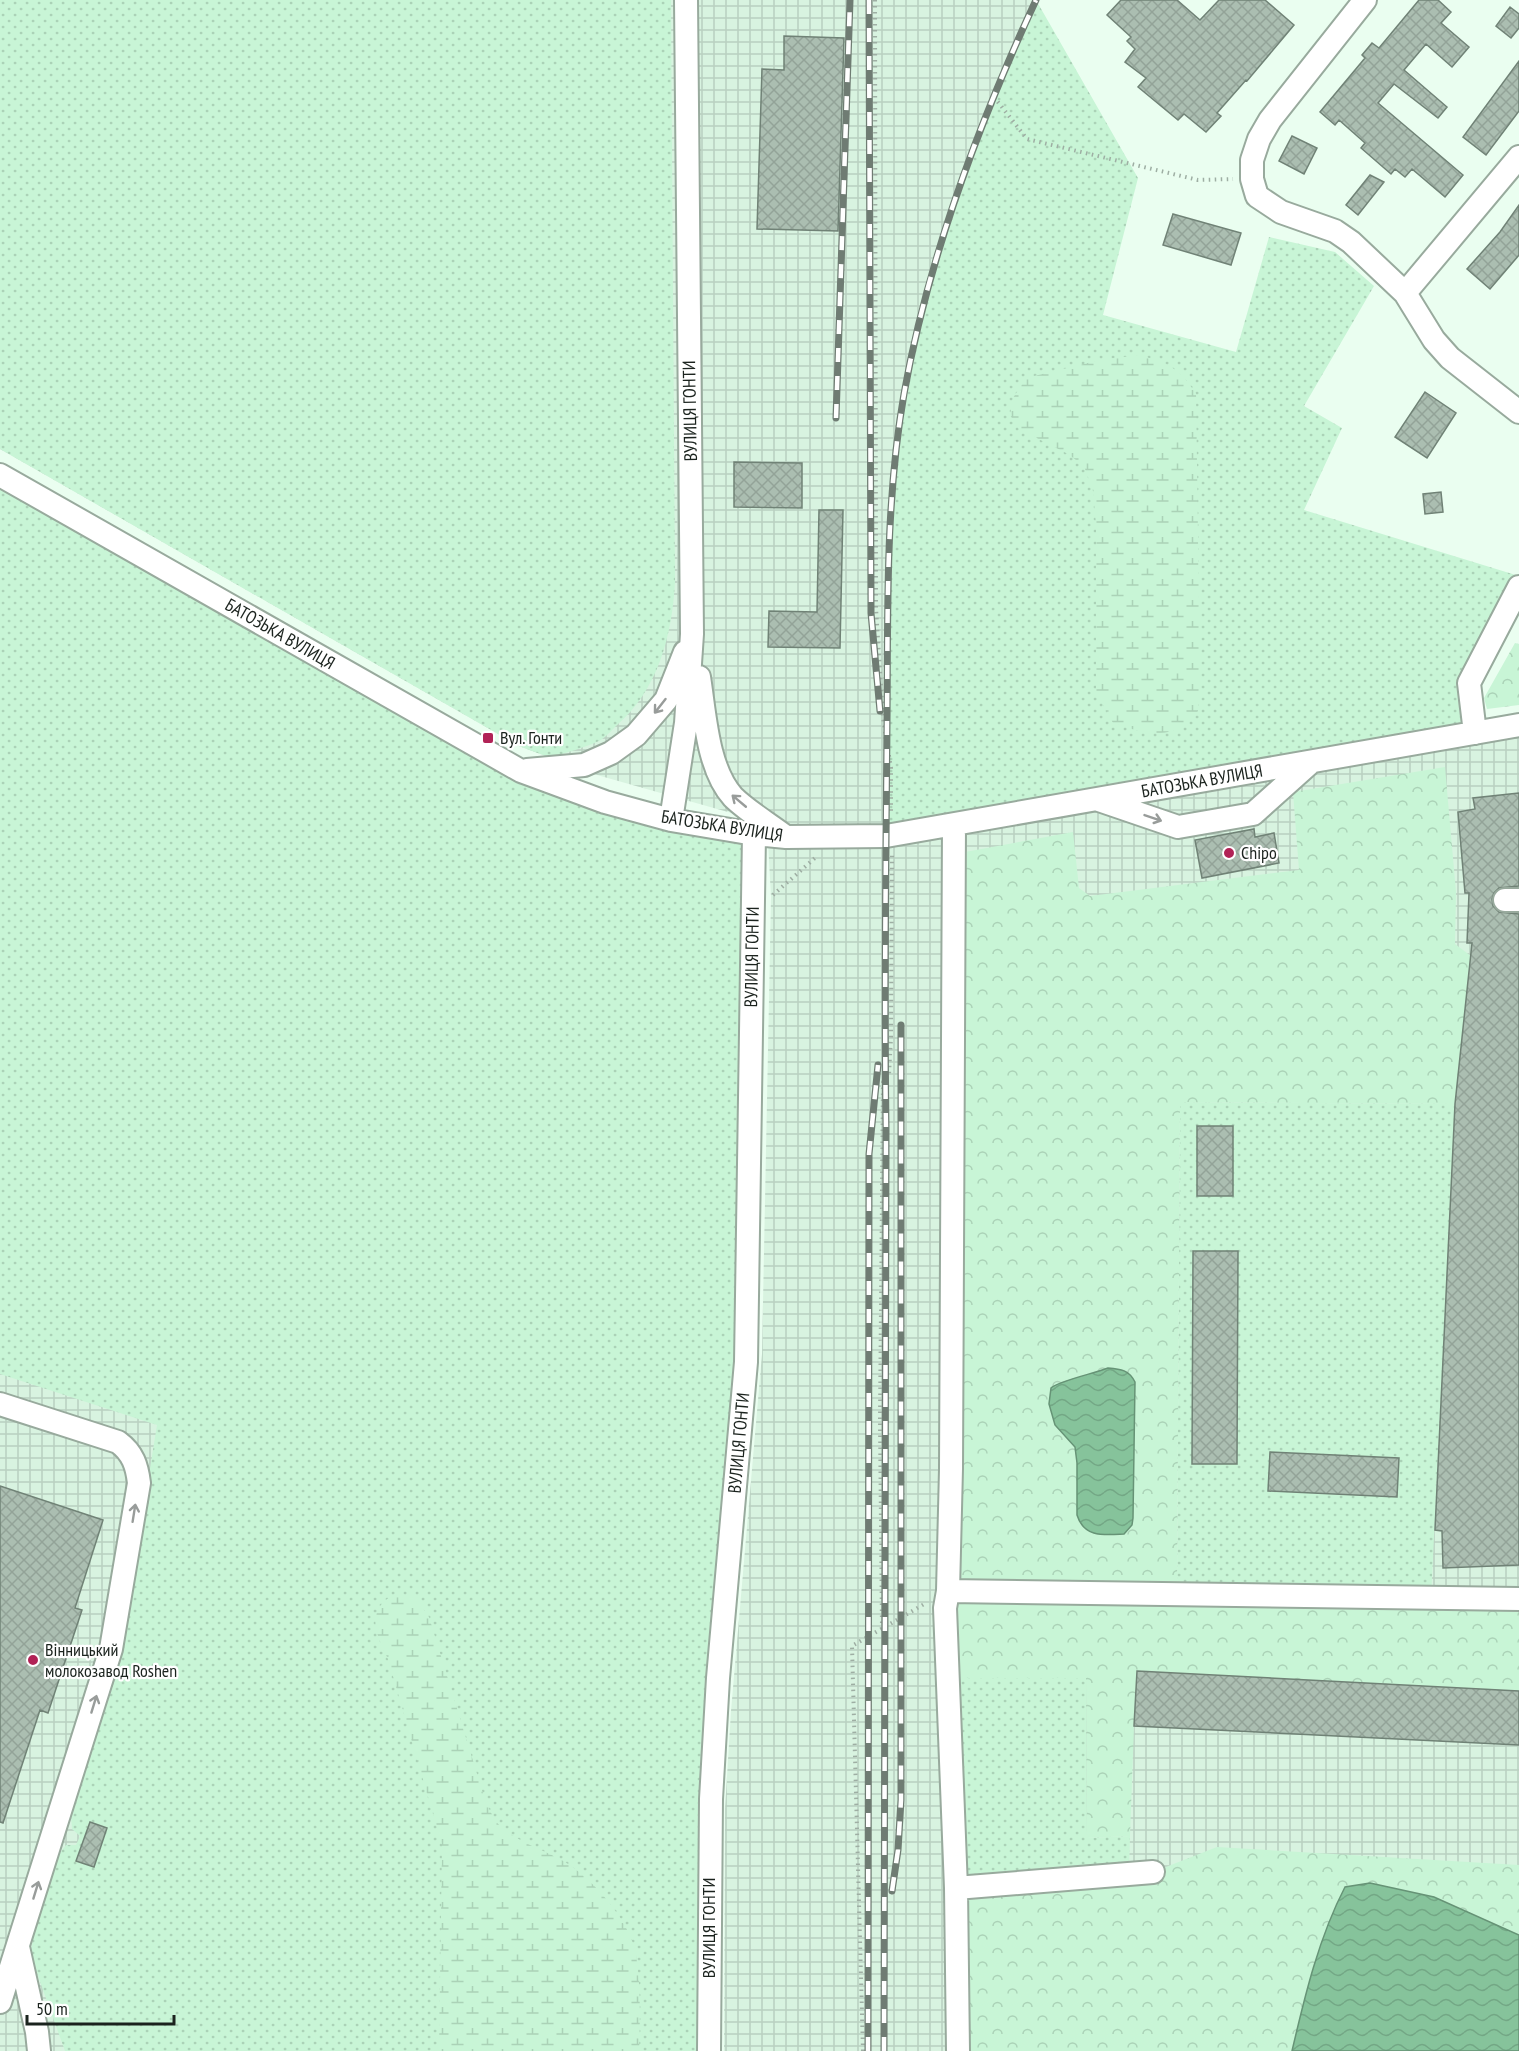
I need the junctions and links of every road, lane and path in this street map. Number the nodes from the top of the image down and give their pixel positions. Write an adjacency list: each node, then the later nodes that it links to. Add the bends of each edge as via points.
1 (686, 0): 10 (street, ВУЛИЦЯ ГОНТИ)
2 (1365, 0): 5 (street, via 1270,120 1252,160)
3 (994, 97): 5 (path, via 1027,139 1198,180)
4 (1519, 157): 6 (street)
5 (1252, 179): 6 (street, via 1257,196 1281,212 1335,231)
6 (1405, 293): 7 (street, via 1450,358)
7 (1519, 412)
8 (0, 475): 14 (street, БАТОЗЬКА ВУЛИЦЯ)
9 (1519, 587): 12 (street, via 1469,683)
10 (692, 634): 14 (street, one-way to 14, via 666,700 636,735 585,765); 16 (street, ВУЛИЦЯ ГОНТИ, via 686,723); 19 (street, one-way to 10, via 734,798 722,782 708,735)
11 (1519, 725): 12 (street, БАТОЗЬКА ВУЛИЦЯ)
12 (1474, 733): 13 (street, БАТОЗЬКА ВУЛИЦЯ)
13 (1312, 762): 15 (street, БАТОЗЬКА ВУЛИЦЯ); 15 (street, one-way to 13, via 1178,827 1243,816 1253,814)
14 (521, 771): 16 (street, БАТОЗЬКА ВУЛИЦЯ, via 605,802)
15 (1098, 800): 17 (street, БАТОЗЬКА ВУЛИЦЯ)
16 (671, 820): 18 (street, БАТОЗЬКА ВУЛИЦЯ)
17 (954, 825): 19 (street, БАТОЗЬКА ВУЛИЦЯ, via 886,836); 21 (street)
18 (754, 834): 19 (street, БАТОЗЬКА ВУЛИЦЯ); 28 (street, ВУЛИЦЯ ГОНТИ, via 746,1362 711,1799)
19 (786, 837)
20 (0, 1404): 25 (street, one-way to 20, via 111,1649 139,1483 133,1458 118,1442)
21 (948, 1591): 22 (street); 24 (street, via 945,1608); 29 (path, via 852,1646)
22 (1519, 1599)
23 (1153, 1872): 24 (street)
24 (956, 1888): 30 (street)
25 (18, 1946): 26 (street); 27 (street)
26 (0, 2002)
27 (39, 2051)
28 (709, 2051)
29 (863, 2051)
30 (958, 2051)

